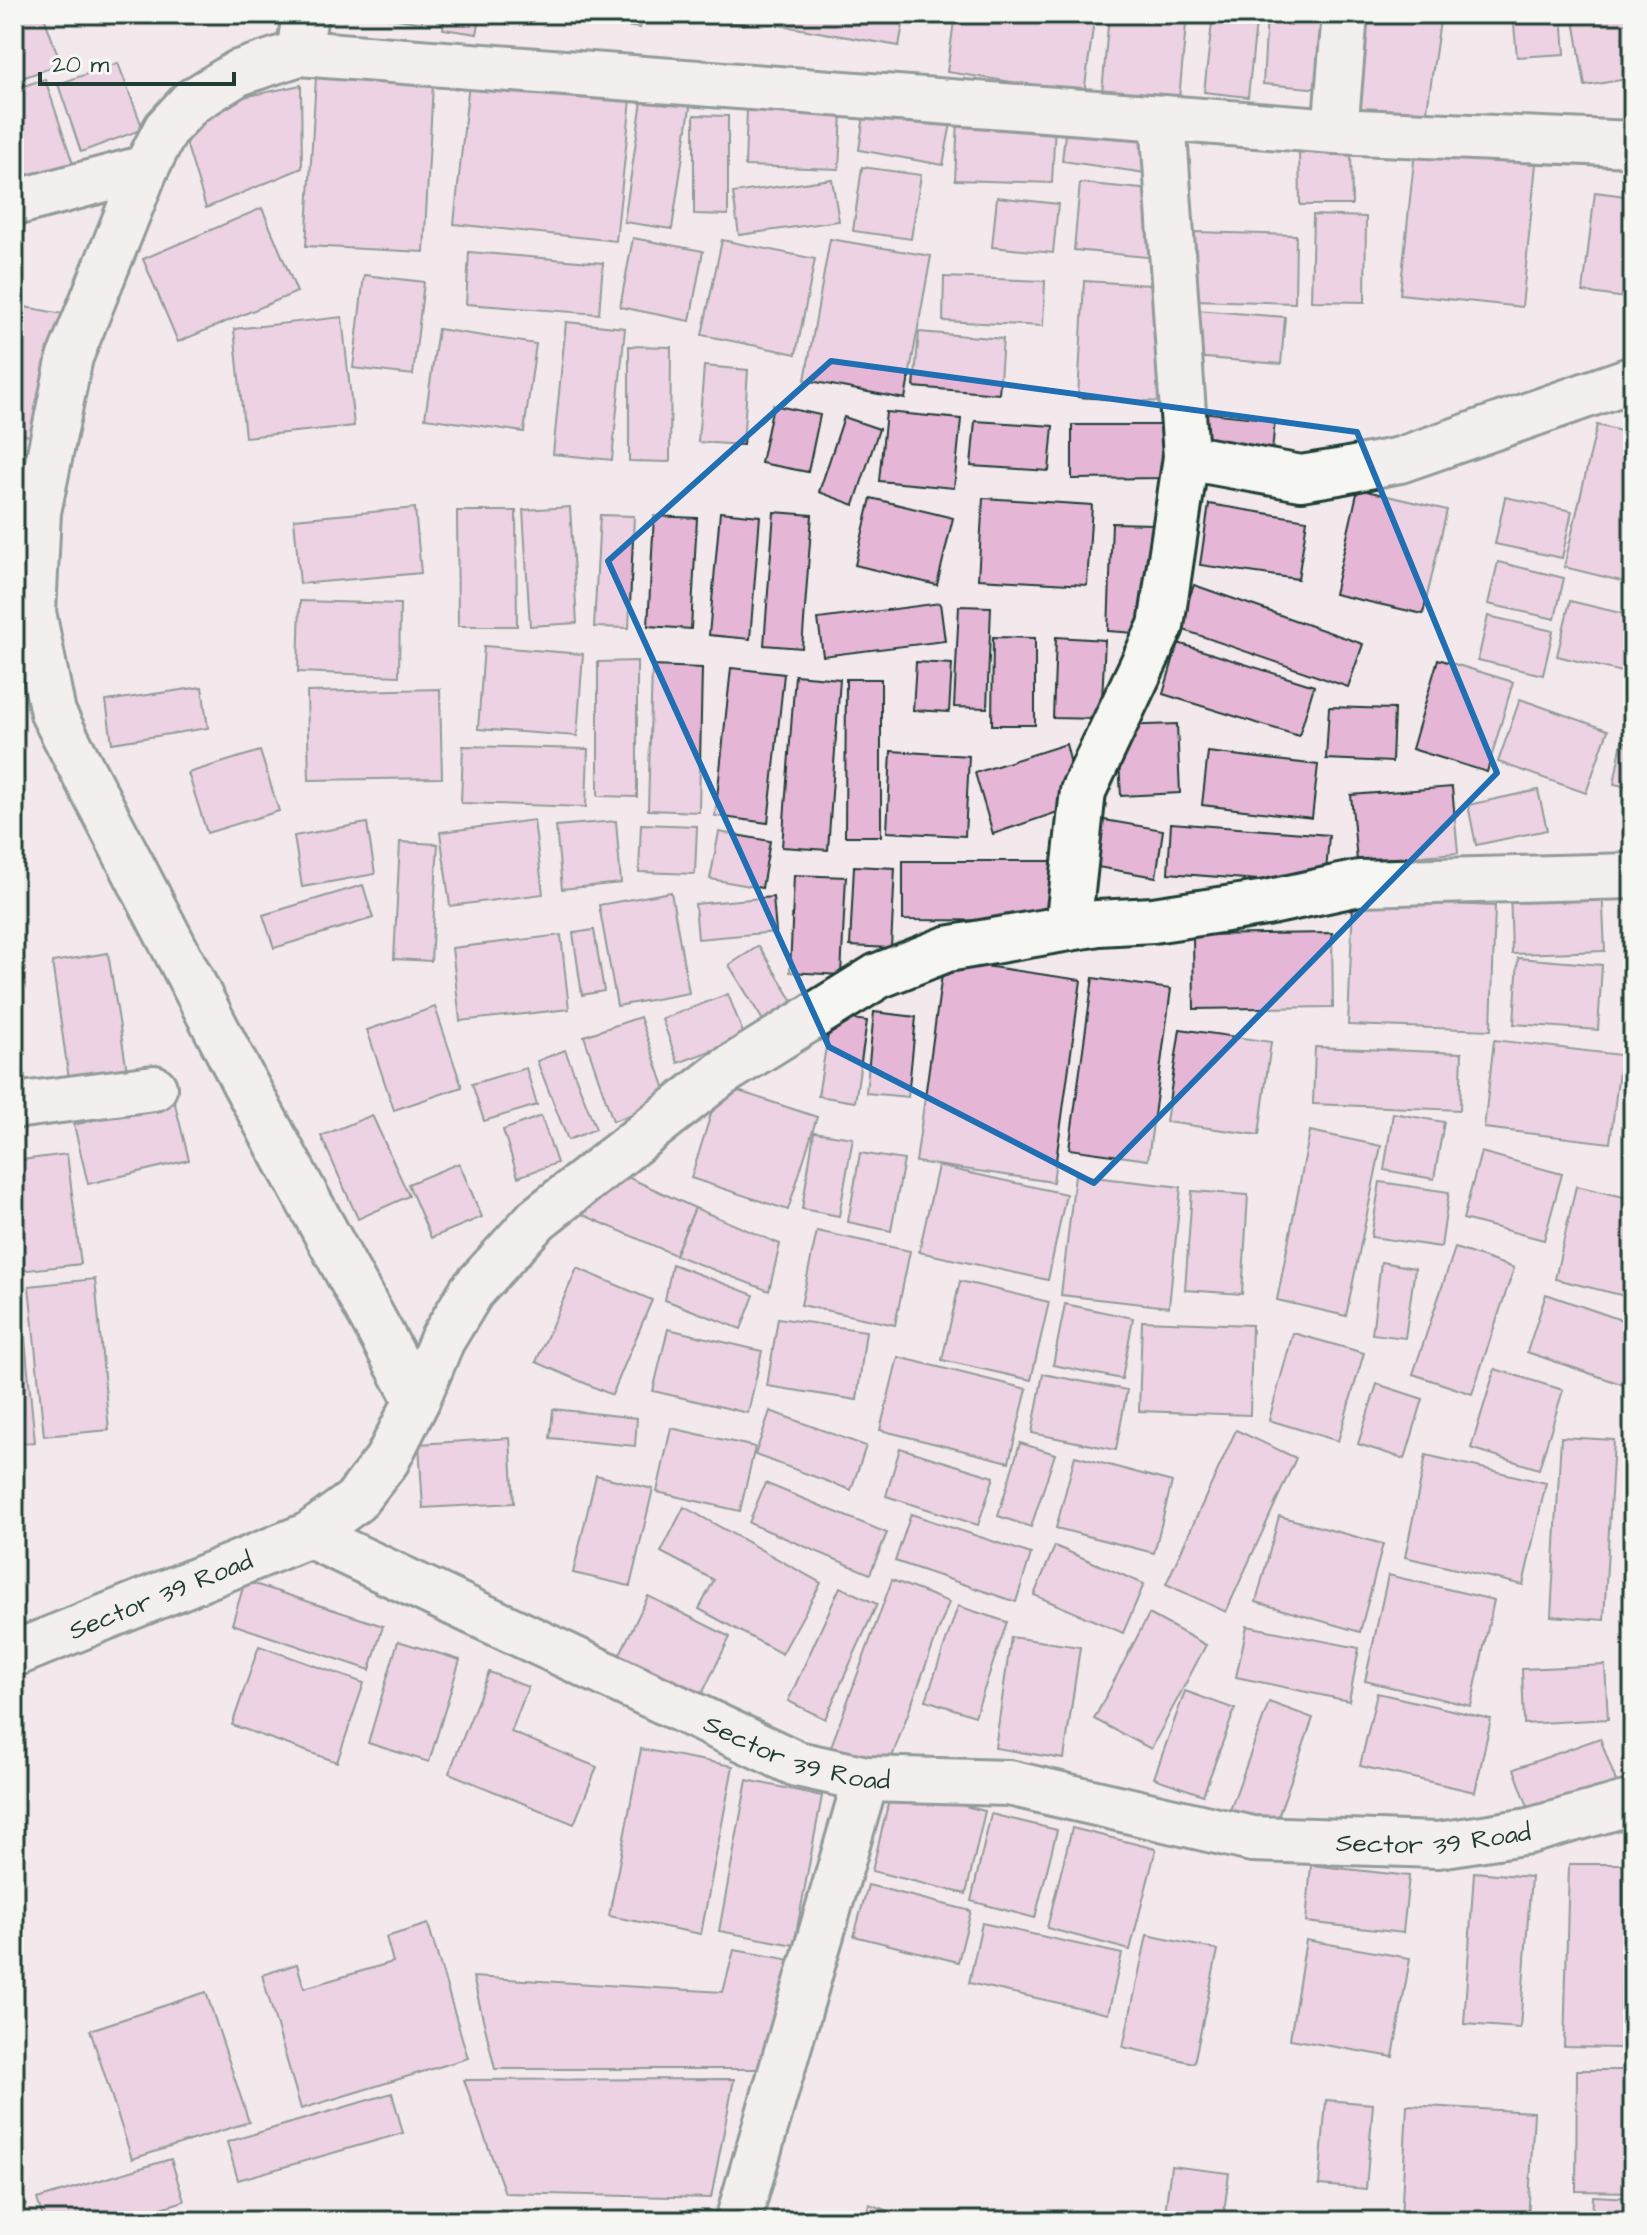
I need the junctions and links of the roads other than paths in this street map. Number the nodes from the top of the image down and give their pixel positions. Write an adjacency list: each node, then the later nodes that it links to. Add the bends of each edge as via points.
1 (1345, 14): 4 (street)
2 (302, 33): 3 (street); 6 (street, via 191,102 166,129)
3 (1163, 118): 4 (street); 9 (street)
4 (1335, 131): 5 (street)
5 (1633, 144)
6 (146, 168): 7 (street); 14 (street, via 70,357 38,512 33,612 53,713 245,1084)
7 (14, 203)
8 (1633, 379): 9 (street, via 1400,460 1338,472 1301,478)
9 (1186, 457): 11 (street, via 1161,626 1083,791)
10 (1633, 876): 11 (street, via 1359,883 1252,905)
11 (1068, 928): 14 (street, via 947,949 878,976 721,1074 537,1219 471,1292 442,1340)
12 (154, 1088): 13 (street)
13 (14, 1106)
14 (417, 1400): 15 (street, via 387,1460 355,1501)
15 (309, 1535): 16 (street, Sector 39 Road); 17 (street, Sector 39 Road, via 797,1764)
16 (14, 1654)
17 (866, 1779): 18 (street, Sector 39 Road, via 1009,1783 1252,1839 1438,1845 1529,1831); 19 (street)
18 (1633, 1802)
19 (738, 2221)

